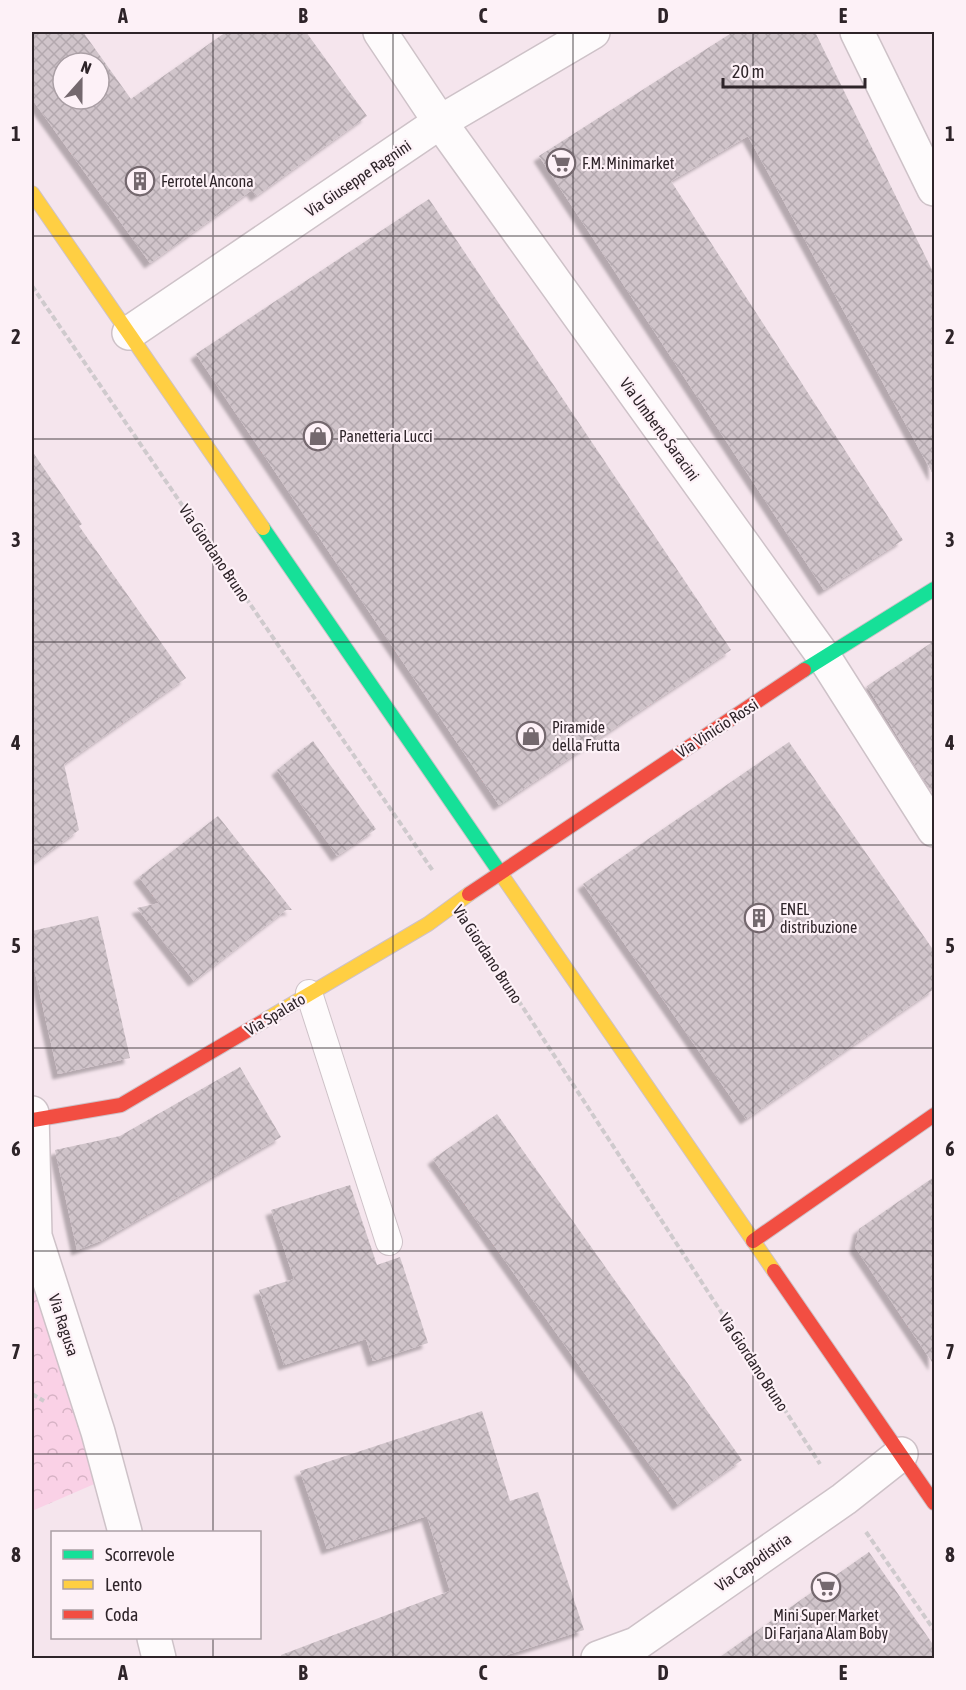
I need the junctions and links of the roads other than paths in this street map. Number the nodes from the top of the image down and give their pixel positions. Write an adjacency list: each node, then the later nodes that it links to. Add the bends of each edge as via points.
1 (380, 32): 4 (street, Via Umberto Saracini)
2 (593, 32): 4 (street, Via Giuseppe Ragnini)
3 (857, 32): 5 (street)
4 (440, 122): 7 (street, Via Giuseppe Ragnini); 9 (street, Via Umberto Saracini)
5 (934, 189)
6 (32, 193): 7 (main road)
7 (129, 333): 11 (main road)
8 (934, 589): 9 (main road, Via Vinicio Rossi)
9 (824, 657): 10 (street, Via Umberto Saracini); 11 (main road, Via Vinicio Rossi)
10 (934, 830)
11 (501, 871): 12 (main road, Via Spalato, via 429,924); 15 (main road)
12 (309, 993): 14 (main road, Via Spalato, via 121,1105); 16 (lane)
13 (934, 1114): 15 (main road)
14 (32, 1116): 19 (street, Via Ragusa, via 35,1236 98,1432)
15 (753, 1241): 17 (main road)
16 (389, 1242)
17 (901, 1455): 18 (main road); 21 (street, Via Capodistria)
18 (934, 1503)
19 (124, 1531)
20 (154, 1639): 22 (street)
21 (640, 1651): 23 (street, Via Capodistria)
22 (159, 1659)
23 (598, 1659)

